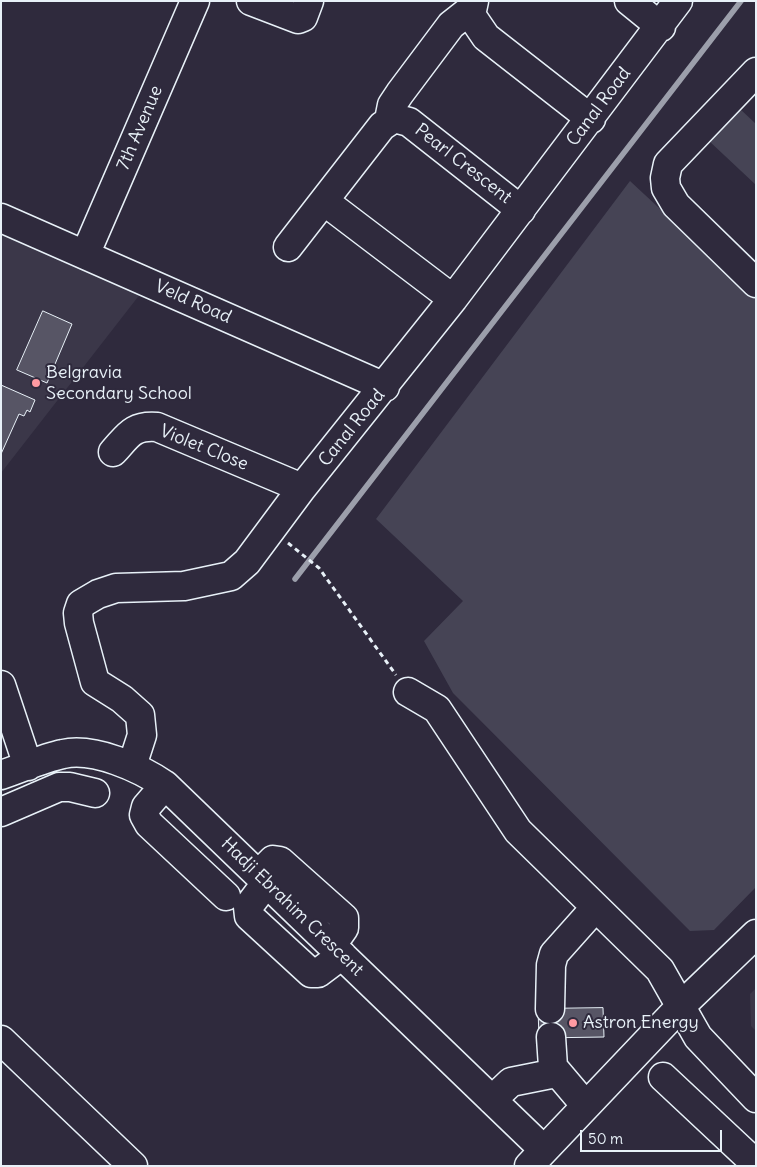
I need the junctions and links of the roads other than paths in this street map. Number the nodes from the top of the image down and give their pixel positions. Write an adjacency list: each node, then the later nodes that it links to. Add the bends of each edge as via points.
1 (195, 1): 15 (street, 7th Avenue)
2 (251, 1): 3 (street, via 298,19 303,17)
3 (309, 1)
4 (629, 1): 7 (street)
5 (678, 1): 7 (street, Canal Road)
6 (472, 6): 9 (street, via 474,23 486,37); 10 (street, via 451,25 400,94 392,105)
7 (661, 27): 9 (street, Canal Road)
8 (756, 72): 16 (street, via 673,157 665,178 670,197 676,205)
9 (591, 119): 12 (street, Canal Road)
10 (389, 120): 11 (street); 12 (street, Pearl Crescent, via 399,118 409,122)
11 (324, 201): 14 (street); 17 (street)
12 (521, 210): 17 (street, Canal Road)
13 (1, 218): 15 (street, Veld Road)
14 (288, 247)
15 (85, 255): 18 (street, Veld Road)
16 (755, 282)
17 (453, 299): 18 (street, Canal Road)
18 (385, 387): 20 (street, Canal Road)
19 (113, 452): 20 (street, Violet Close, via 132,431 143,426 157,427)
20 (302, 488): 24 (street, Canal Road, via 248,562 232,576 184,586 116,588 81,604 79,623 95,682 140,715 142,735)
21 (1, 685): 23 (street)
22 (408, 692): 33 (street, via 437,709 518,831)
23 (28, 766): 24 (street, Hadji Ebrahim Crescent, via 65,753 86,754); 25 (street, Hadji Ebrahim Crescent)
24 (132, 766): 26 (street, Hadji Ebrahim Crescent)
25 (1, 775)
26 (165, 785): 29 (street, Hadji Ebrahim Crescent); 30 (street, via 146,807 144,815 149,824)
27 (95, 793): 28 (street, via 59,787)
28 (1, 812)
29 (217, 835): 30 (street); 31 (street, Hadji Ebrahim Crescent)
30 (191, 864): 32 (street)
31 (263, 878): 35 (street, via 273,860 280,860 344,918); 35 (street, via 248,907 249,916 311,973 318,973)
32 (226, 896)
33 (595, 908): 36 (street, via 660,970); 37 (street, via 554,954)
34 (756, 934): 36 (street)
35 (337, 950): 43 (street, Hadji Ebrahim Crescent)
36 (681, 1006): 42 (street, via 698,1037); 44 (street)
37 (550, 1009)
38 (551, 1037): 40 (street)
39 (1, 1040): 47 (street)
40 (556, 1073): 43 (street, via 511,1082); 44 (street)
41 (663, 1077): 46 (street)
42 (756, 1098)
43 (492, 1100): 45 (street, Hadji Ebrahim Crescent)
44 (586, 1106): 45 (street)
45 (536, 1158)
46 (756, 1164)
47 (133, 1166)

